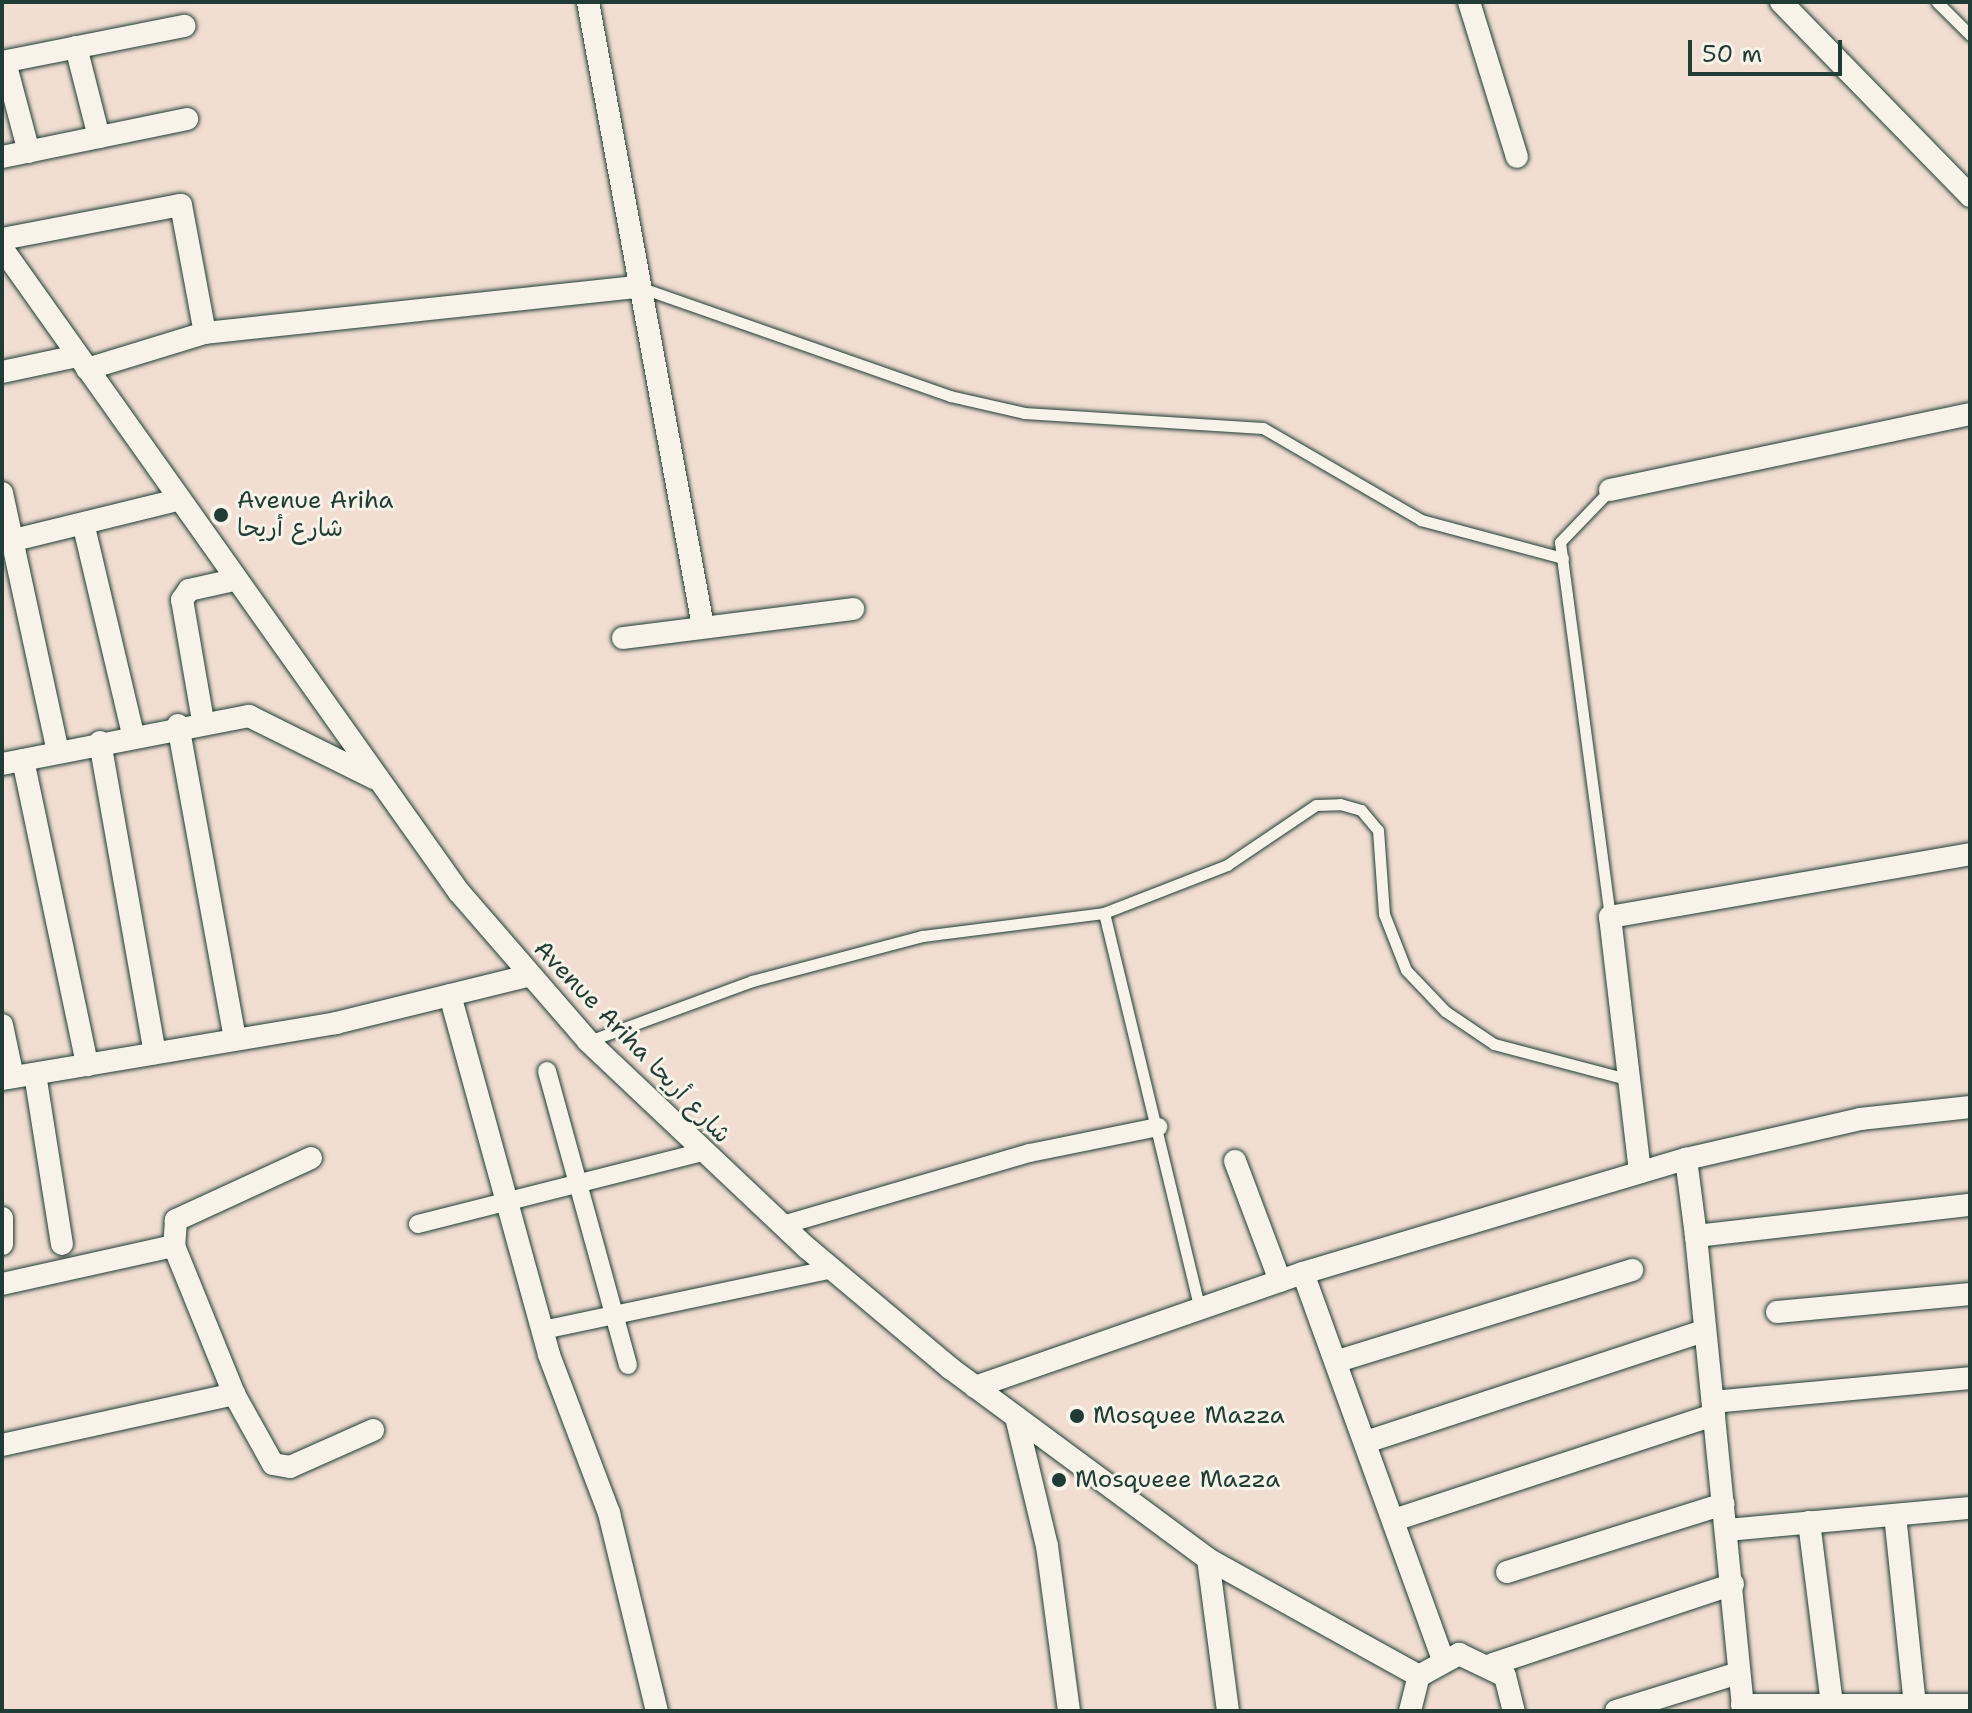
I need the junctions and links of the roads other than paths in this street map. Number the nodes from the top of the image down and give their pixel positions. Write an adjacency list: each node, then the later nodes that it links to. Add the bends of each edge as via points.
1 (588, 2): 17 (street)
2 (1469, 2): 13 (street)
3 (1781, 2): 14 (street)
4 (1937, 2): 6 (lane)
5 (184, 26): 7 (street)
6 (1970, 35)
7 (76, 47): 8 (street); 10 (street)
8 (4, 62): 11 (street)
9 (187, 119): 10 (street)
10 (99, 137): 11 (street)
11 (29, 152): 12 (street)
12 (2, 157)
13 (1517, 157)
14 (1970, 196)
15 (2, 239): 18 (street, via 181,205)
16 (2, 248): 19 (street, Avenue Ariha شارع أريحا)
17 (637, 287): 18 (street); 27 (lane, via 950,396 1024,413 1263,428 1421,520); 30 (street)
18 (205, 333): 19 (street)
19 (82, 362): 20 (street); 24 (street, Avenue Ariha شارع أريحا)
20 (2, 372)
21 (1970, 414): 22 (street)
22 (1610, 490): 27 (lane, via 1562,537)
23 (2, 493): 26 (street)
24 (177, 500): 25 (street); 28 (street, Avenue Ariha شارع أريحا)
25 (84, 527): 26 (street); 34 (street)
26 (6, 542): 36 (street)
27 (1563, 558): 41 (lane)
28 (234, 580): 32 (street, via 189,590 182,600); 38 (street, Avenue Ariha شارع أريحا)
29 (853, 609): 30 (street)
30 (703, 626): 31 (street)
31 (623, 638)
32 (203, 721): 33 (street); 38 (street, via 259,719)
33 (178, 725): 34 (street); 45 (street)
34 (133, 735): 35 (street)
35 (100, 742): 36 (street); 47 (street)
36 (58, 752): 37 (street)
37 (13, 762): 48 (street)
38 (378, 780): 42 (street, Avenue Ariha شارع أريحا)
39 (1970, 854): 41 (street)
40 (1104, 913): 46 (lane, via 922,936 752,981); 51 (lane, via 1227,865 1316,805 1361,810 1378,830 1384,914 1406,970 1445,1011 1494,1044); 53 (lane)
41 (1610, 917): 51 (street)
42 (528, 976): 43 (street); 46 (street, Avenue Ariha شارع أريحا)
43 (450, 995): 45 (street); 60 (street)
44 (2, 1025): 50 (street)
45 (235, 1039): 47 (street)
46 (588, 1041): 54 (street, Avenue Ariha شارع أريحا)
47 (155, 1053): 48 (street)
48 (87, 1065): 50 (street)
49 (547, 1071): 59 (street)
50 (17, 1077): 67 (street)
51 (1632, 1081): 58 (street)
52 (1970, 1107): 56 (street, via 1860,1119)
53 (1158, 1127): 64 (street, via 1030,1153); 75 (lane)
54 (702, 1152): 59 (street); 64 (street, Avenue Ariha شارع أريحا)
55 (311, 1158): 68 (street, via 176,1220)
56 (1686, 1159): 58 (street); 65 (street)
57 (1235, 1161): 72 (street)
58 (1640, 1172): 71 (street)
59 (581, 1181): 60 (street); 77 (street)
60 (508, 1198): 63 (street); 78 (street)
61 (1970, 1205): 65 (street)
62 (2, 1218): 66 (street)
63 (418, 1224)
64 (783, 1225): 69 (street, Avenue Ariha شارع أريحا)
65 (1696, 1236): 79 (street)
66 (2, 1244)
67 (62, 1244)
68 (174, 1246): 73 (street); 84 (street)
69 (833, 1269): 77 (street); 83 (street, Avenue Ariha شارع أريحا)
70 (1632, 1270): 80 (street)
71 (1303, 1273): 72 (street); 80 (street)
72 (1280, 1281): 75 (street)
73 (2, 1284)
74 (1970, 1294): 76 (street)
75 (1200, 1309): 83 (street)
76 (1777, 1312)
77 (617, 1315): 78 (street); 81 (street)
78 (543, 1330): 108 (street, via 609,1513)
79 (1704, 1331): 85 (street); 88 (street)
80 (1338, 1361): 88 (street)
81 (628, 1365)
82 (1970, 1378): 85 (street)
83 (975, 1387): 86 (street, Avenue Ariha شارع أريحا)
84 (234, 1394): 87 (street, via 273,1464 290,1467); 89 (street)
85 (1713, 1408): 90 (street); 93 (street)
86 (1016, 1417): 96 (street, Avenue Ariha شارع أريحا); 109 (street, via 1047,1546)
87 (373, 1430)
88 (1366, 1442): 93 (street)
89 (2, 1445)
90 (1724, 1504): 95 (street); 97 (street)
91 (1970, 1508): 92 (street)
92 (1895, 1515): 94 (street); 104 (street)
93 (1394, 1520): 99 (street)
94 (1809, 1522): 95 (street); 103 (street)
95 (1727, 1530): 98 (street)
96 (1208, 1559): 102 (street, Avenue Ariha شارع أريحا); 110 (street)
97 (1507, 1572)
98 (1733, 1584): 100 (street); 101 (street)
99 (1442, 1658): 100 (street, via 1459,1654); 102 (street)
100 (1493, 1664): 112 (street, via 1512,1690)
101 (1739, 1673): 106 (street); 113 (street)
102 (1419, 1676): 111 (street)
103 (1832, 1705): 104 (street); 106 (street)
104 (1915, 1705): 107 (street)
105 (1970, 1705): 107 (street)
106 (1743, 1708)
107 (1946, 1708)
108 (657, 1711)
109 (1069, 1711)
110 (1228, 1711)
111 (1410, 1711)
112 (1514, 1711)
113 (1616, 1711)

